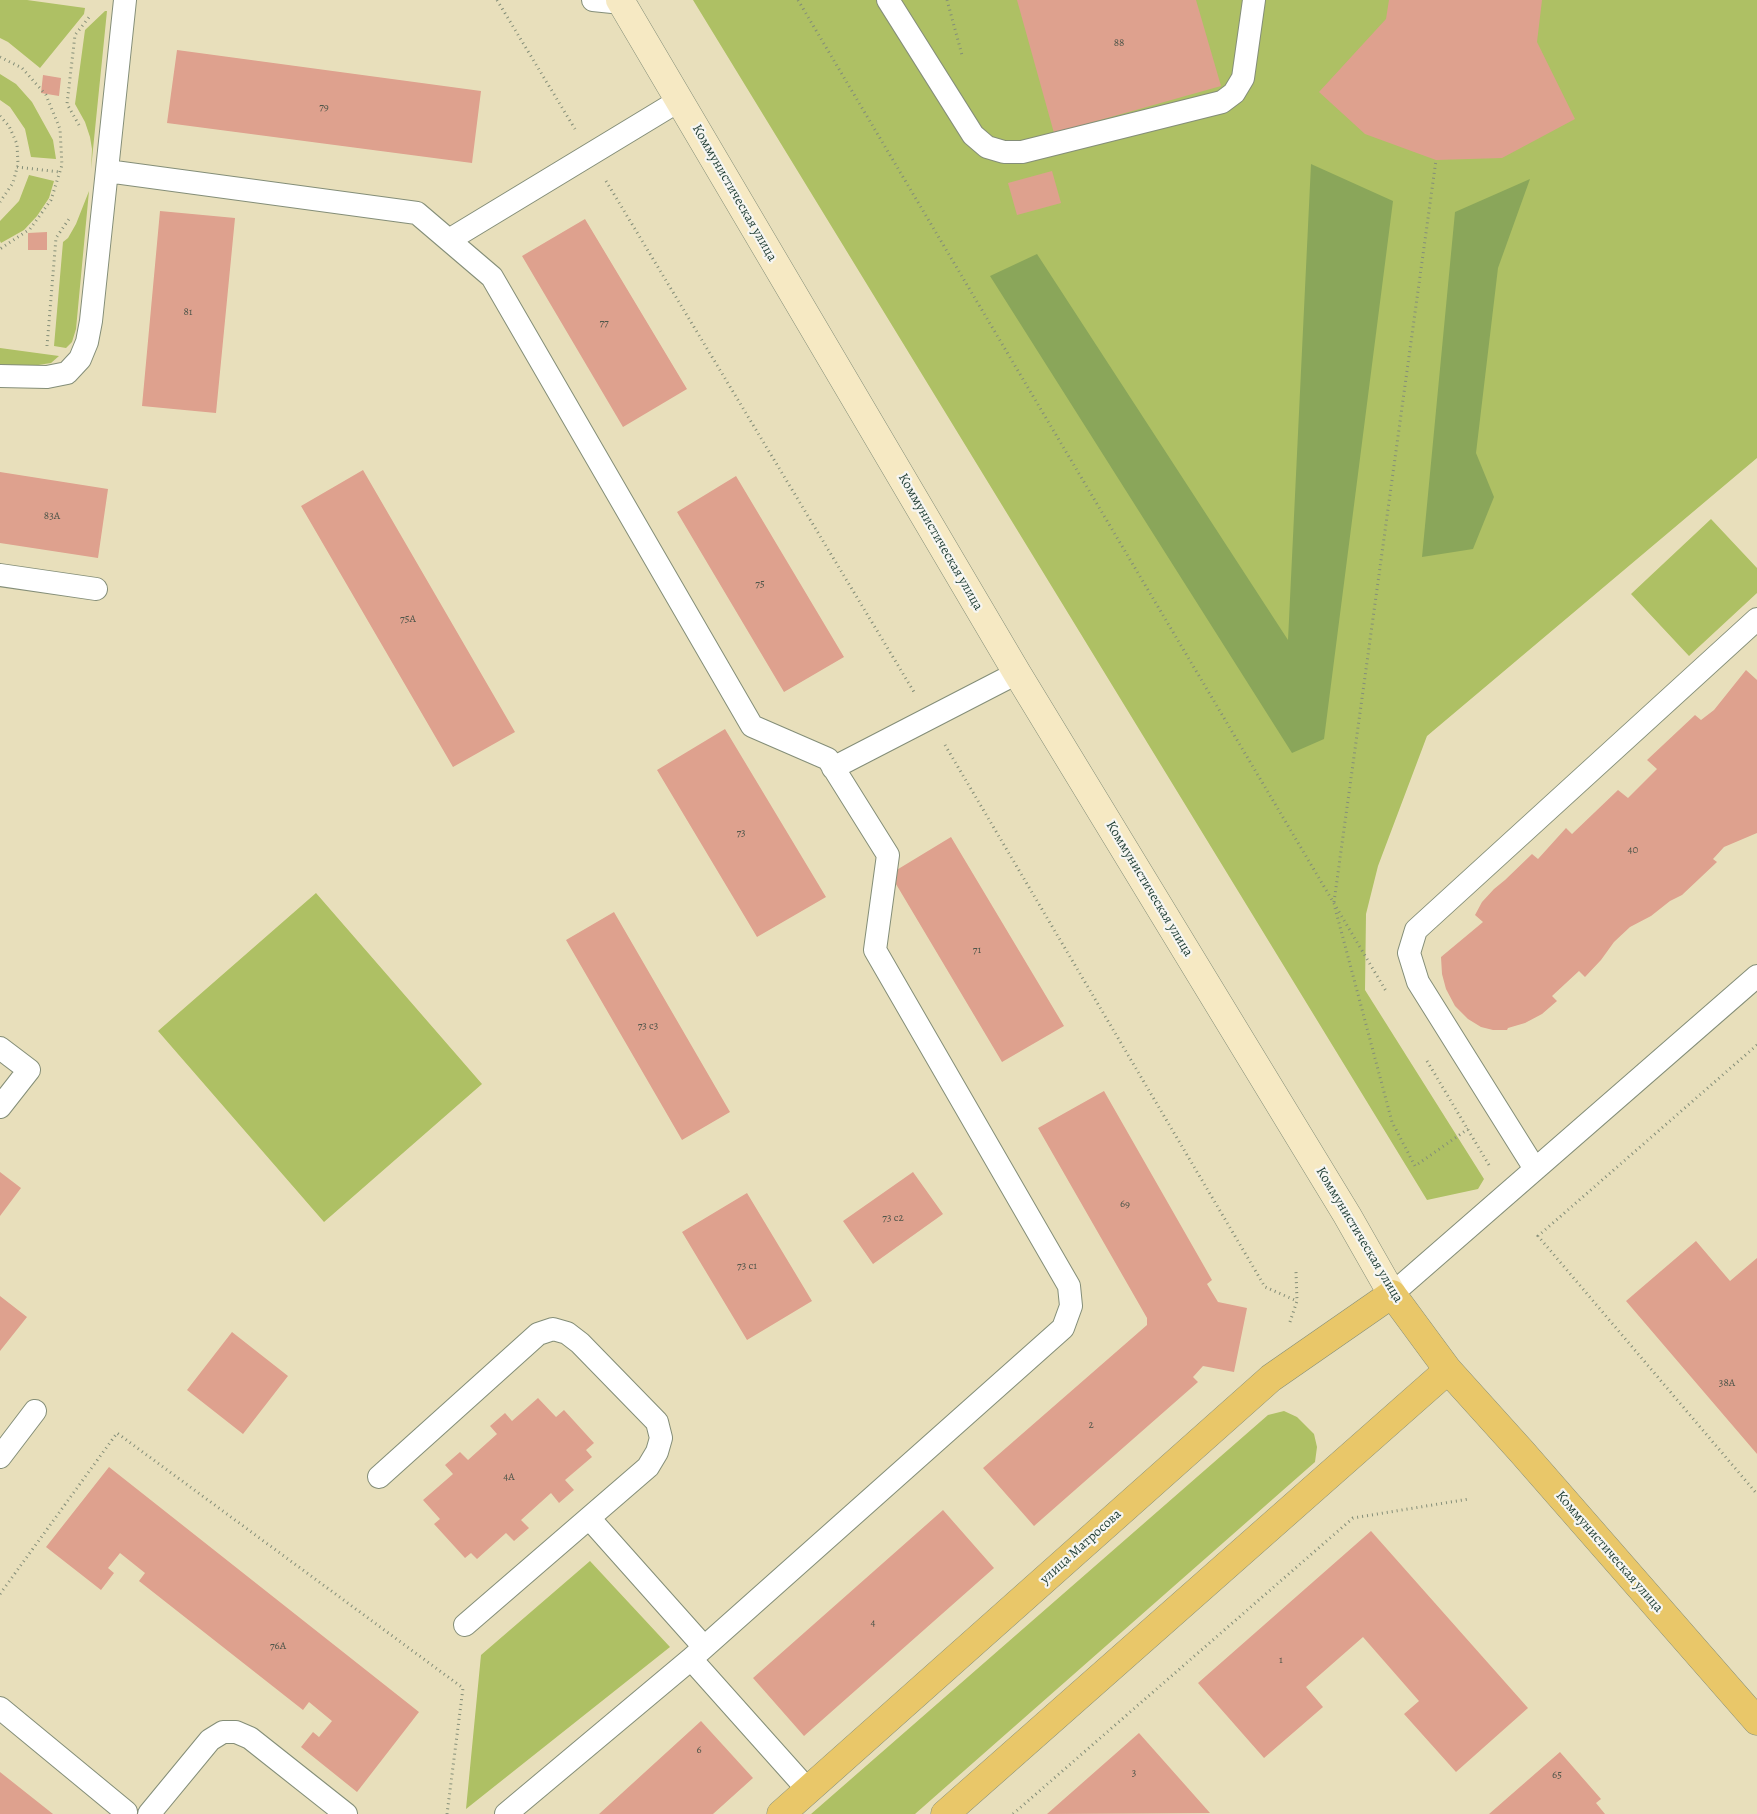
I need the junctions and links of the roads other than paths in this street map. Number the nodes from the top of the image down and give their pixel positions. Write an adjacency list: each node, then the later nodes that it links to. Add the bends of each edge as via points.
1 (124, 0): 7 (lane)
2 (593, 0): 5 (lane)
3 (888, 0): 4 (lane, via 973,135 987,147 1004,152 1022,152 1222,102 1234,93 1243,78)
4 (1254, 0)
5 (621, 2): 6 (main road, Коммунистическая улица)
6 (680, 100): 8 (lane); 13 (main road, Коммунистическая улица)
7 (107, 171): 8 (lane, via 416,213); 9 (lane, via 91,321 80,360 67,373 47,377)
8 (449, 240): 14 (lane, via 492,276 752,726 828,759)
9 (0, 376)
10 (0, 575): 11 (lane)
11 (96, 589)
12 (1757, 619): 18 (lane, via 1416,930 1409,953 1418,982)
13 (1017, 673): 14 (lane); 19 (main road, Коммунистическая улица, via 1348,1215)
14 (833, 768): 26 (lane, via 888,855 875,950 1069,1286 1071,1306 1063,1328 1045,1346)
15 (1757, 976): 18 (lane)
16 (0, 1048): 17 (lane, via 29,1070)
17 (0, 1107)
18 (1535, 1169): 19 (lane)
19 (1392, 1294): 20 (main road, Коммунистическая улица); 29 (main road, улица Матросова, via 1271,1378)
20 (1448, 1370): 28 (main road, Коммунистическая улица); 35 (main road)
21 (35, 1411): 22 (lane)
22 (0, 1457)
23 (380, 1477): 24 (lane, via 538,1334 553,1329 580,1342 657,1422 661,1438 648,1467)
24 (589, 1518): 25 (lane); 26 (lane)
25 (466, 1625)
26 (697, 1653): 29 (lane); 33 (lane)
27 (0, 1708): 30 (lane)
28 (1757, 1721)
29 (808, 1790): 34 (main road, улица Матросова)
30 (126, 1813)
31 (149, 1814): 32 (lane, via 210,1740 223,1732 236,1732 250,1738)
32 (346, 1814)
33 (506, 1814)
34 (781, 1814)
35 (945, 1814)

